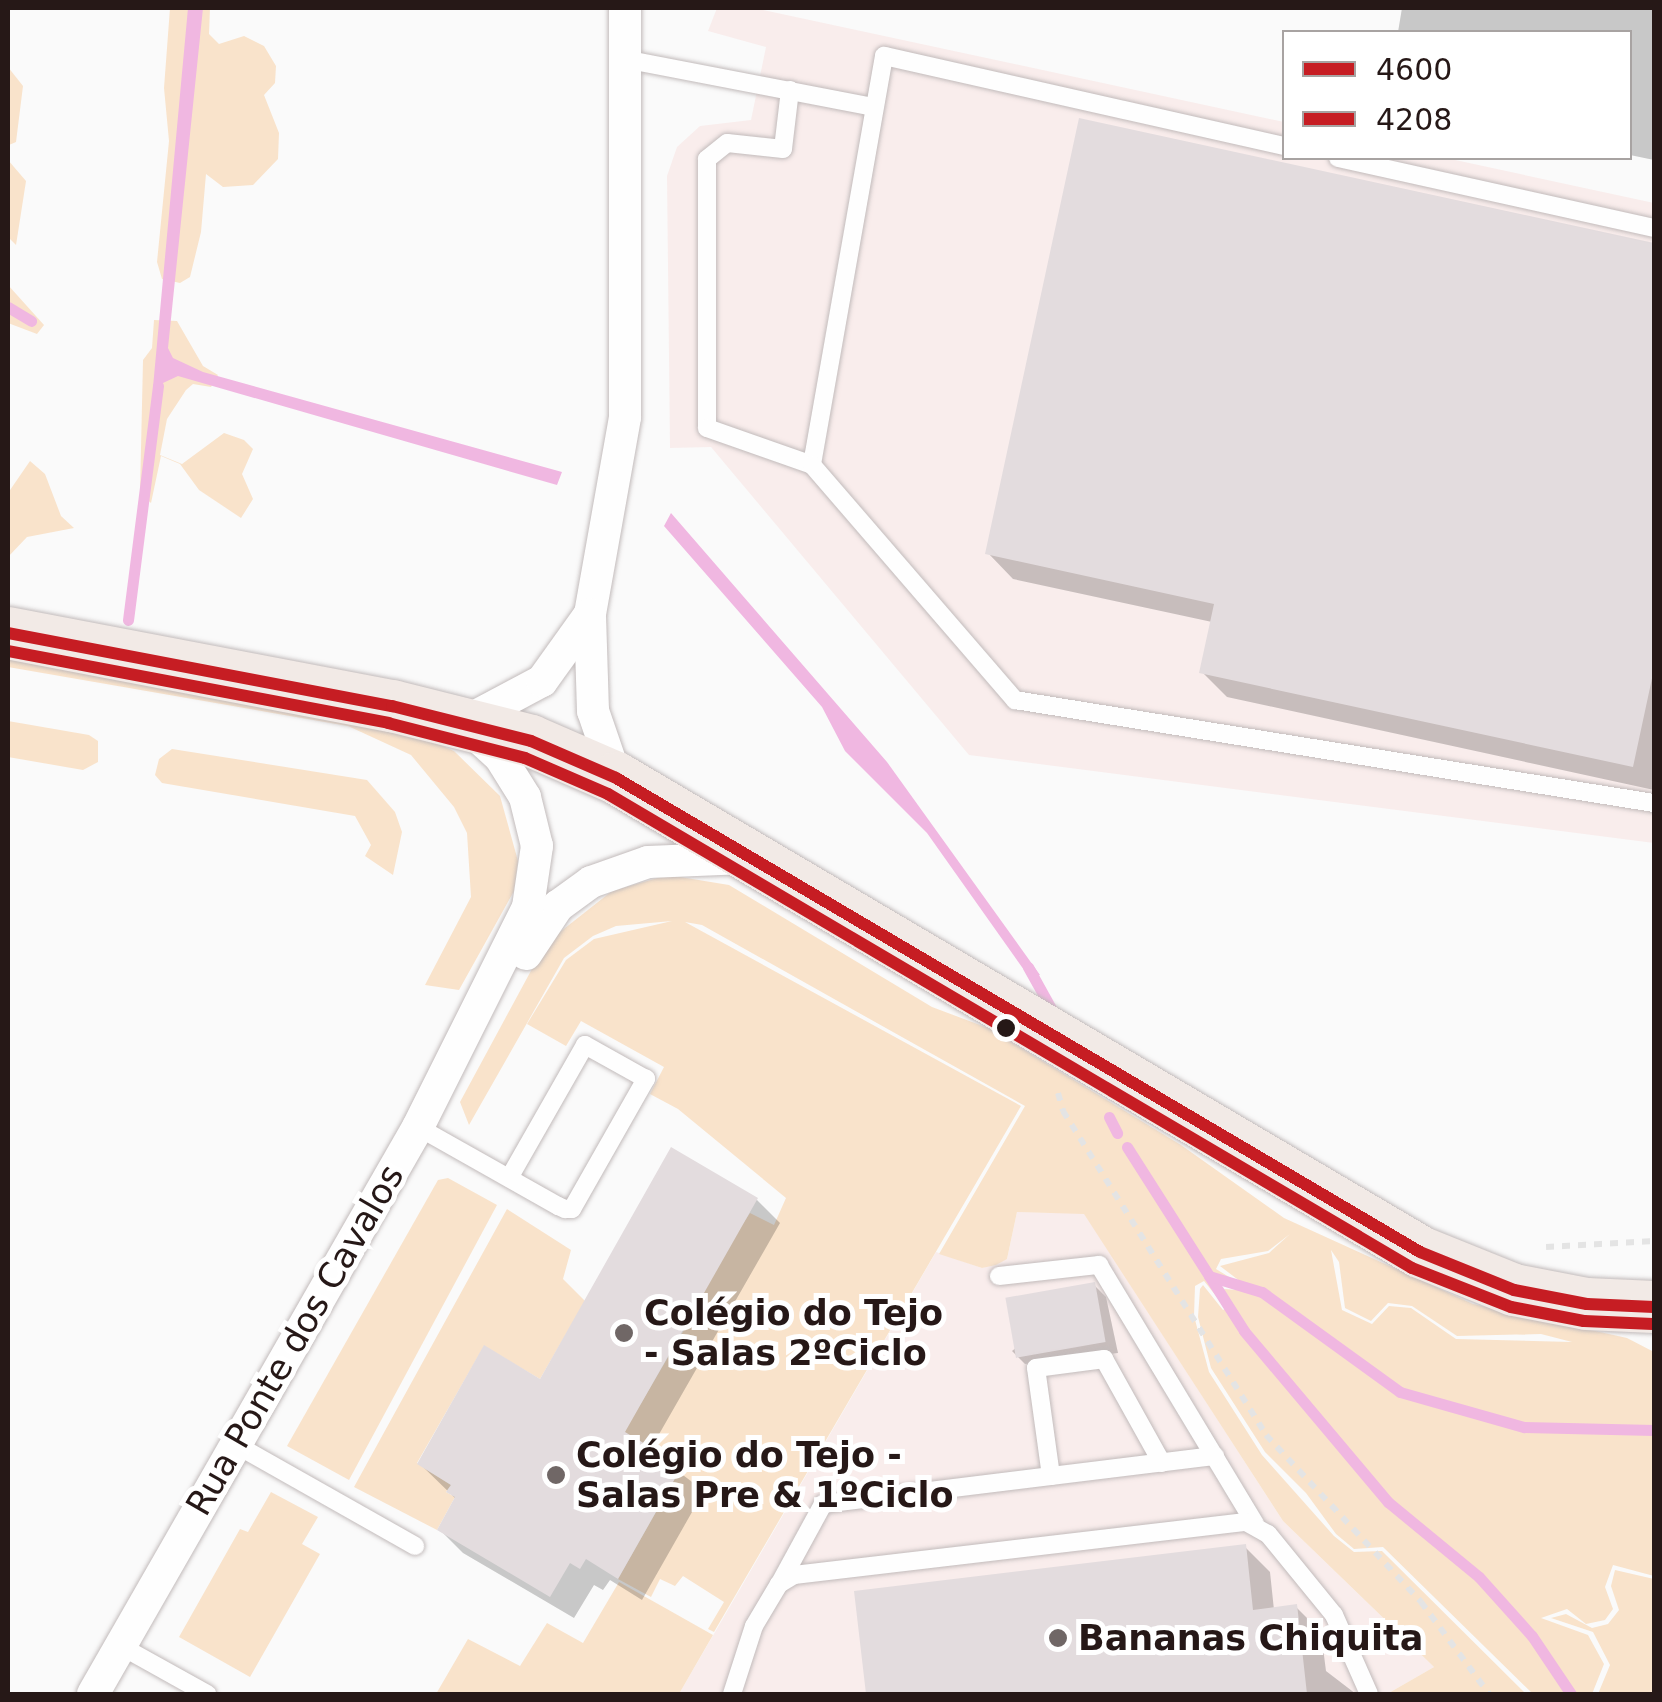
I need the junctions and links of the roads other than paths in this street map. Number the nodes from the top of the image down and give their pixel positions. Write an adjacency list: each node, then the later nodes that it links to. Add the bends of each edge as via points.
1 (625, 8): 2 (street)
2 (624, 58): 3 (lane); 9 (street, via 625,417)
3 (790, 90): 4 (lane); 8 (lane, via 783,148 727,143 707,159 707,428)
4 (873, 108): 5 (lane, via 884,56); 8 (lane)
5 (1282, 146)
6 (1347, 160): 7 (lane)
7 (1654, 228)
8 (812, 465): 13 (lane, via 1015,700)
9 (590, 614): 11 (street, via 542,681); 12 (street, via 593,711)
10 (8, 633): 11 (main road)
11 (463, 724): 12 (main road, via 531,741); 15 (street, via 515,775 537,846 535,885 498,961)
12 (616, 778): 14 (main road)
13 (1654, 803)
14 (750, 858): 15 (street, via 648,862 591,882 558,906 516,972); 19 (main road, via 1455,1268 1553,1299)
15 (495, 984): 16 (street, Rua Ponte dos Cavalos)
16 (418, 1127): 17 (lane); 20 (street, Rua Ponte dos Cavalos)
17 (508, 1178): 17 (lane, via 572,1209 646,1079 585,1044)
18 (999, 1276): 21 (lane, via 1099,1265)
19 (1654, 1307)
20 (235, 1444): 25 (lane); 27 (street, Rua Ponte dos Cavalos)
21 (1215, 1456): 22 (lane); 24 (lane)
22 (1162, 1463): 23 (lane); 23 (lane, via 1104,1358 1036,1368)
23 (1051, 1476): 26 (lane, via 823,1504)
24 (1255, 1524): 26 (lane, via 804,1573); 31 (lane, via 1334,1616)
25 (415, 1546)
26 (780, 1584): 30 (lane, via 744,1648)
27 (119, 1645): 28 (street, Rua Ponte dos Cavalos); 29 (lane)
28 (93, 1694)
29 (207, 1694)
30 (732, 1694)
31 (1370, 1694)

